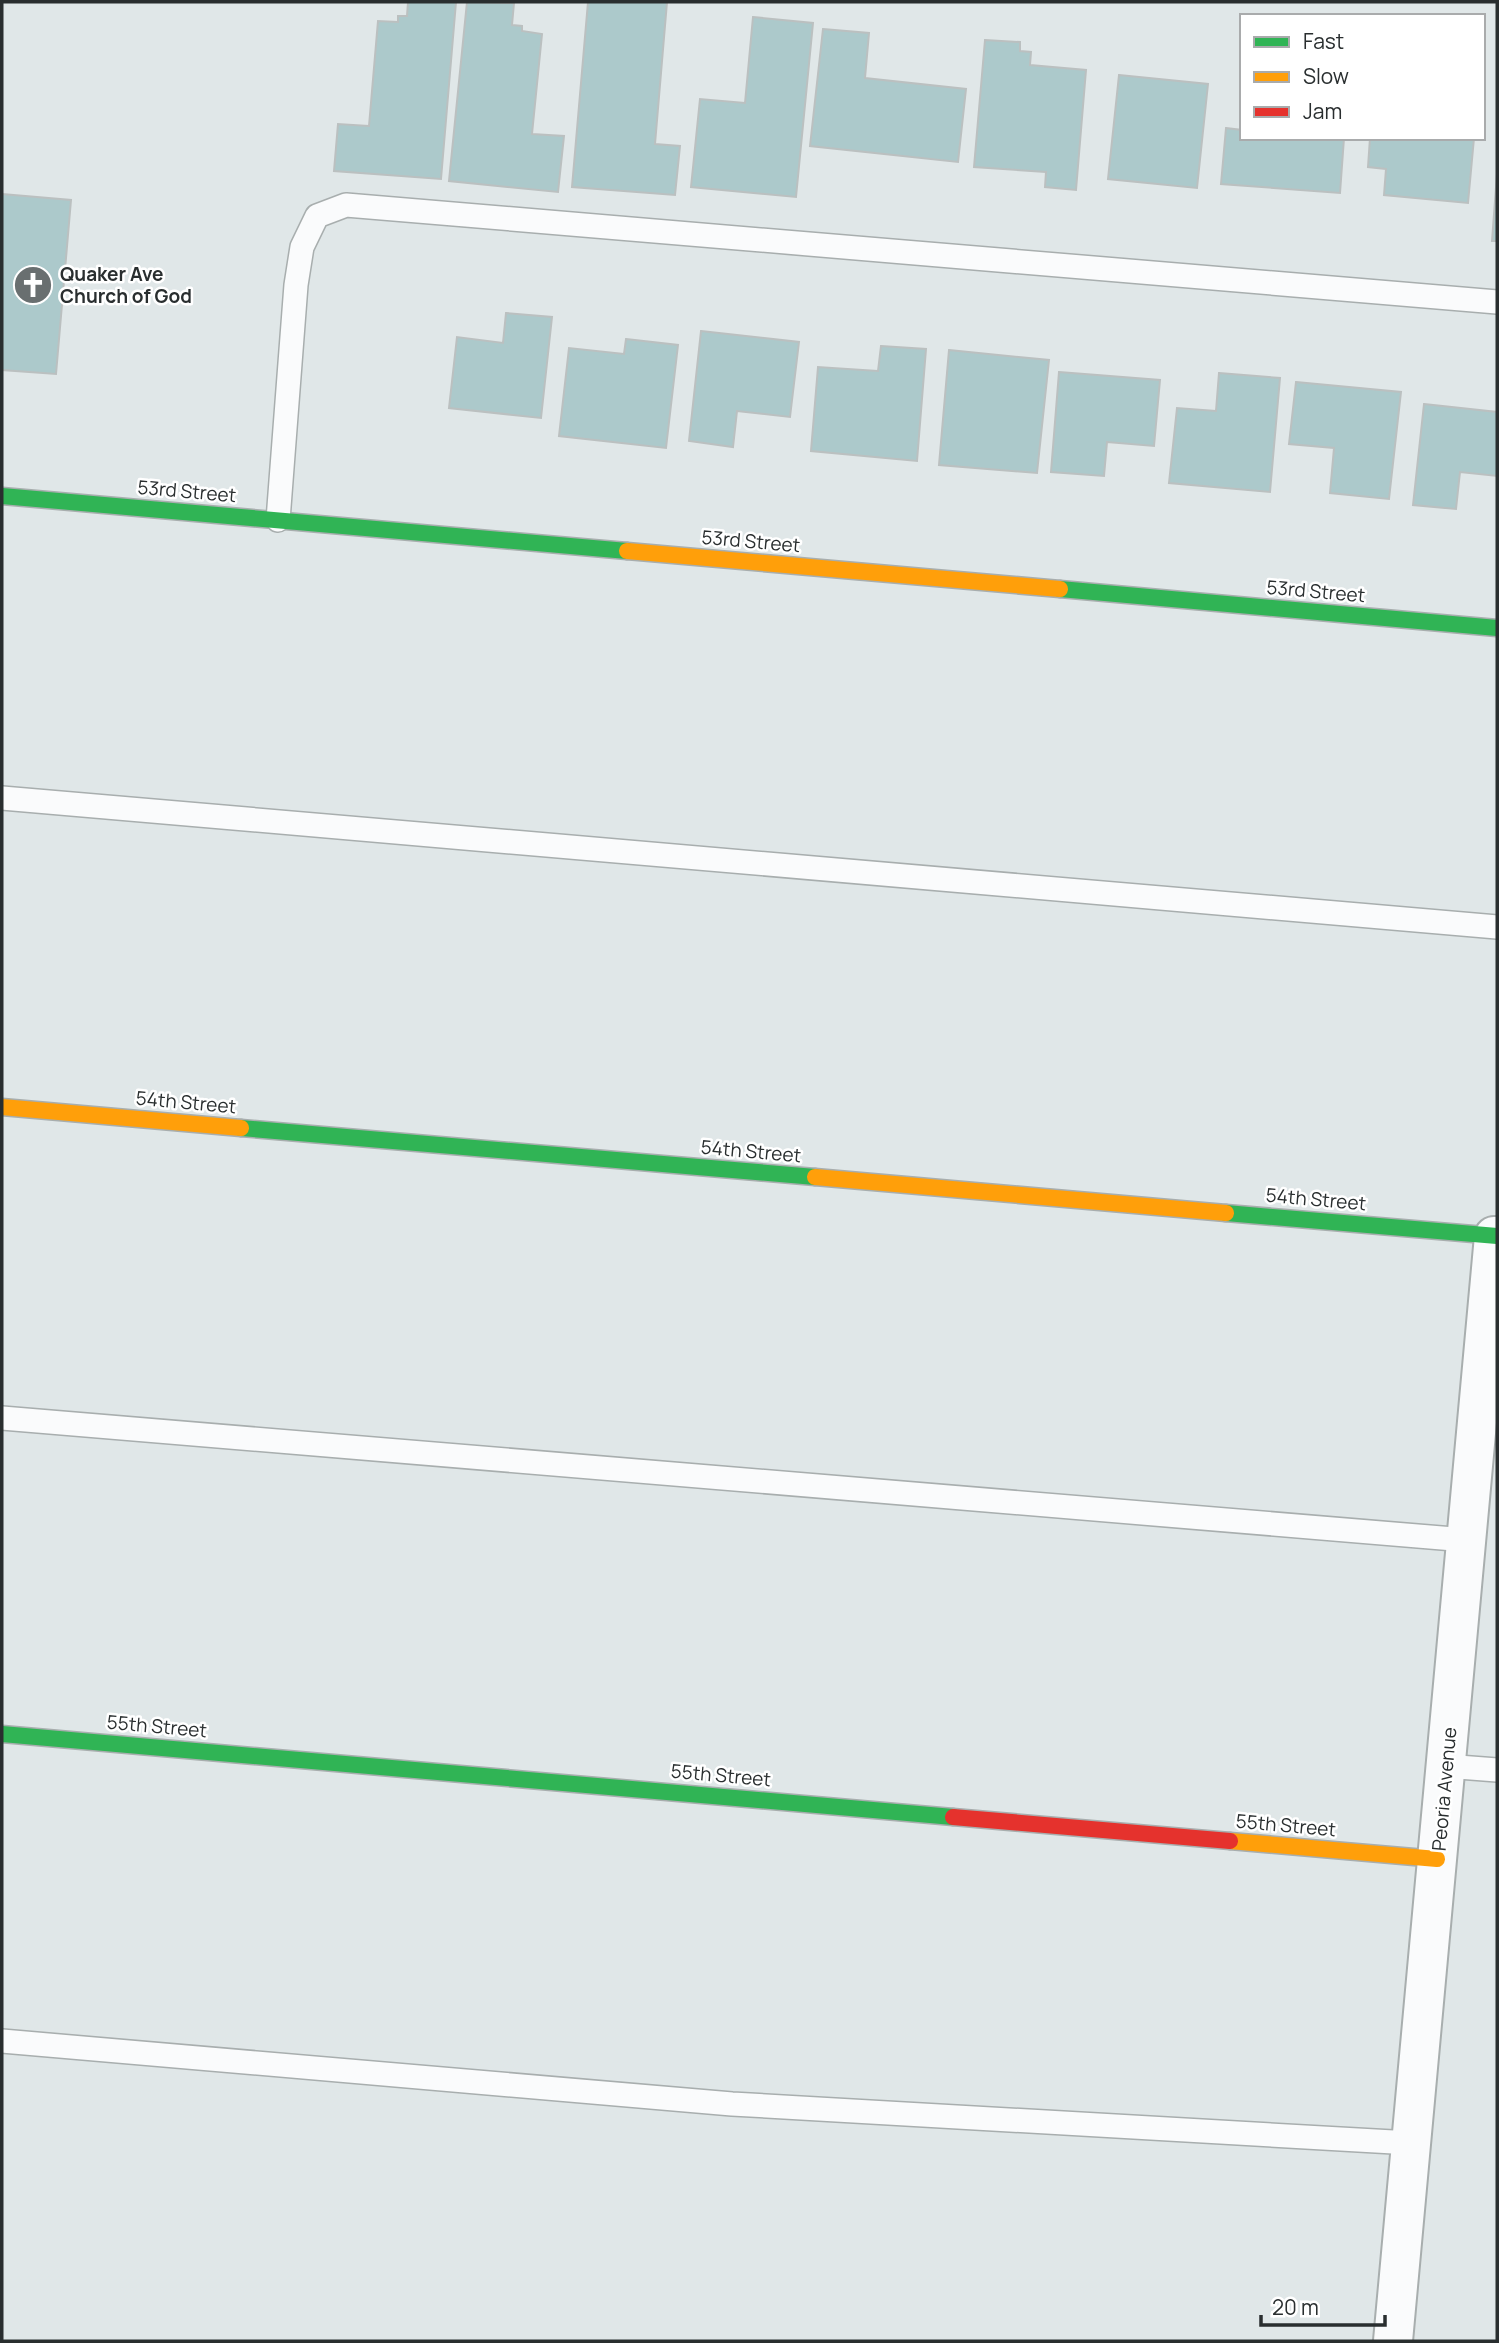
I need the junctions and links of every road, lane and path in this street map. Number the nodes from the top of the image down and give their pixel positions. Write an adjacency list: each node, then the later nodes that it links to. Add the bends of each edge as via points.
1 (1497, 302): 3 (lane, via 346,205 317,216 302,247)
2 (2, 496): 3 (street, 53rd Street)
3 (278, 520): 4 (street, 53rd Street)
4 (1497, 628)
5 (2, 798): 6 (lane)
6 (1497, 927)
7 (2, 1107): 8 (street, 54th Street)
8 (1496, 1236): 10 (street, Peoria Avenue)
9 (2, 1418): 10 (lane)
10 (1466, 1540): 12 (street, Peoria Avenue)
11 (2, 1734): 14 (street, 55th Street)
12 (1446, 1766): 13 (lane); 14 (street, Peoria Avenue)
13 (1497, 1770)
14 (1437, 1859): 16 (street, Peoria Avenue)
15 (2, 2041): 16 (lane, via 732,2104)
16 (1411, 2143): 17 (street, Peoria Avenue)
17 (1393, 2341)

